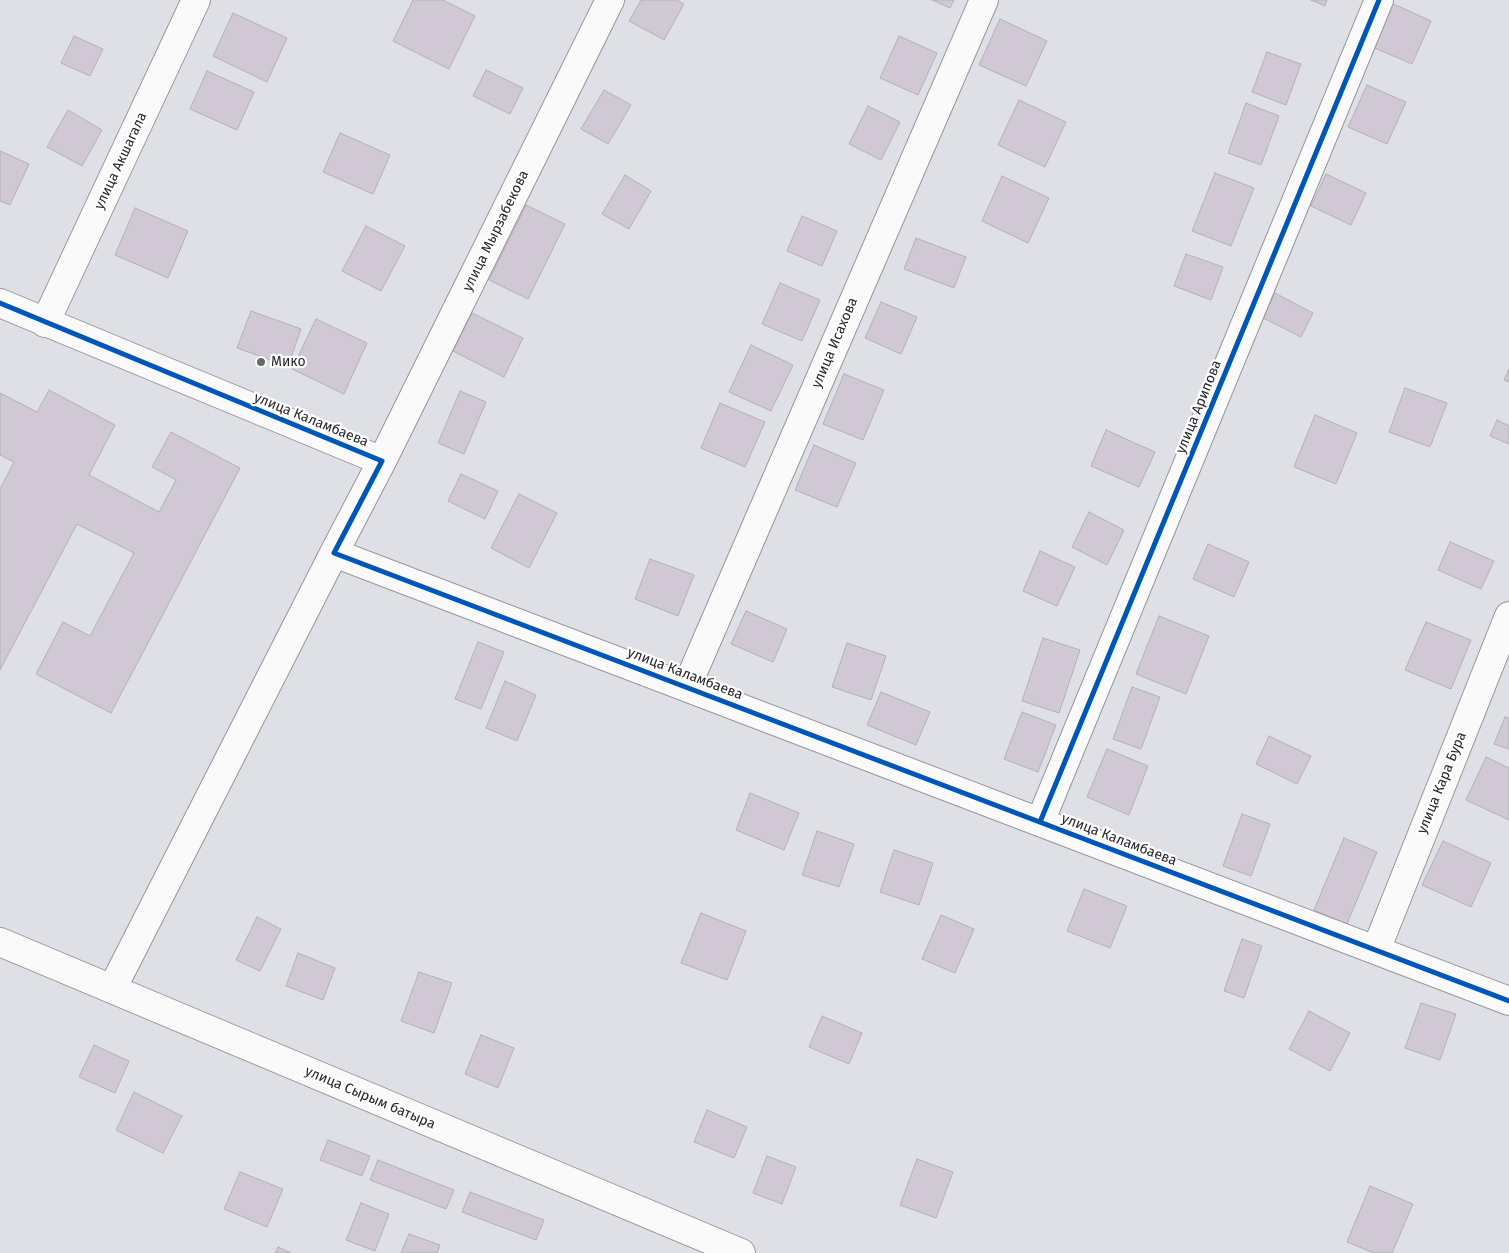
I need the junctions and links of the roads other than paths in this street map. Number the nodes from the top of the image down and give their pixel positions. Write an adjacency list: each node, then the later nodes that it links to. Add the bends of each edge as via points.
1 (196, 0): 6 (street, улица Акшагала)
2 (610, 0): 7 (street, улица Мырзабекова)
3 (984, 0): 10 (street, улица Исахова)
4 (1379, 0): 11 (street, улица Арипова)
5 (0, 304): 6 (street, улица Каламбаева)
6 (46, 323): 7 (street, улица Каламбаева)
7 (382, 461): 8 (street, улица Каламбаева)
8 (334, 553): 10 (street, улица Каламбаева); 14 (street)
9 (1509, 616): 13 (street, улица Кара Бура)
10 (687, 686): 11 (street, улица Каламбаева)
11 (1040, 822): 13 (street, улица Каламбаева)
12 (0, 942): 14 (street, улица Сырым батыра)
13 (1376, 950): 15 (street, улица Каламбаева)
14 (112, 989): 16 (street, улица Сырым батыра)
15 (1509, 1001)
16 (741, 1253)

